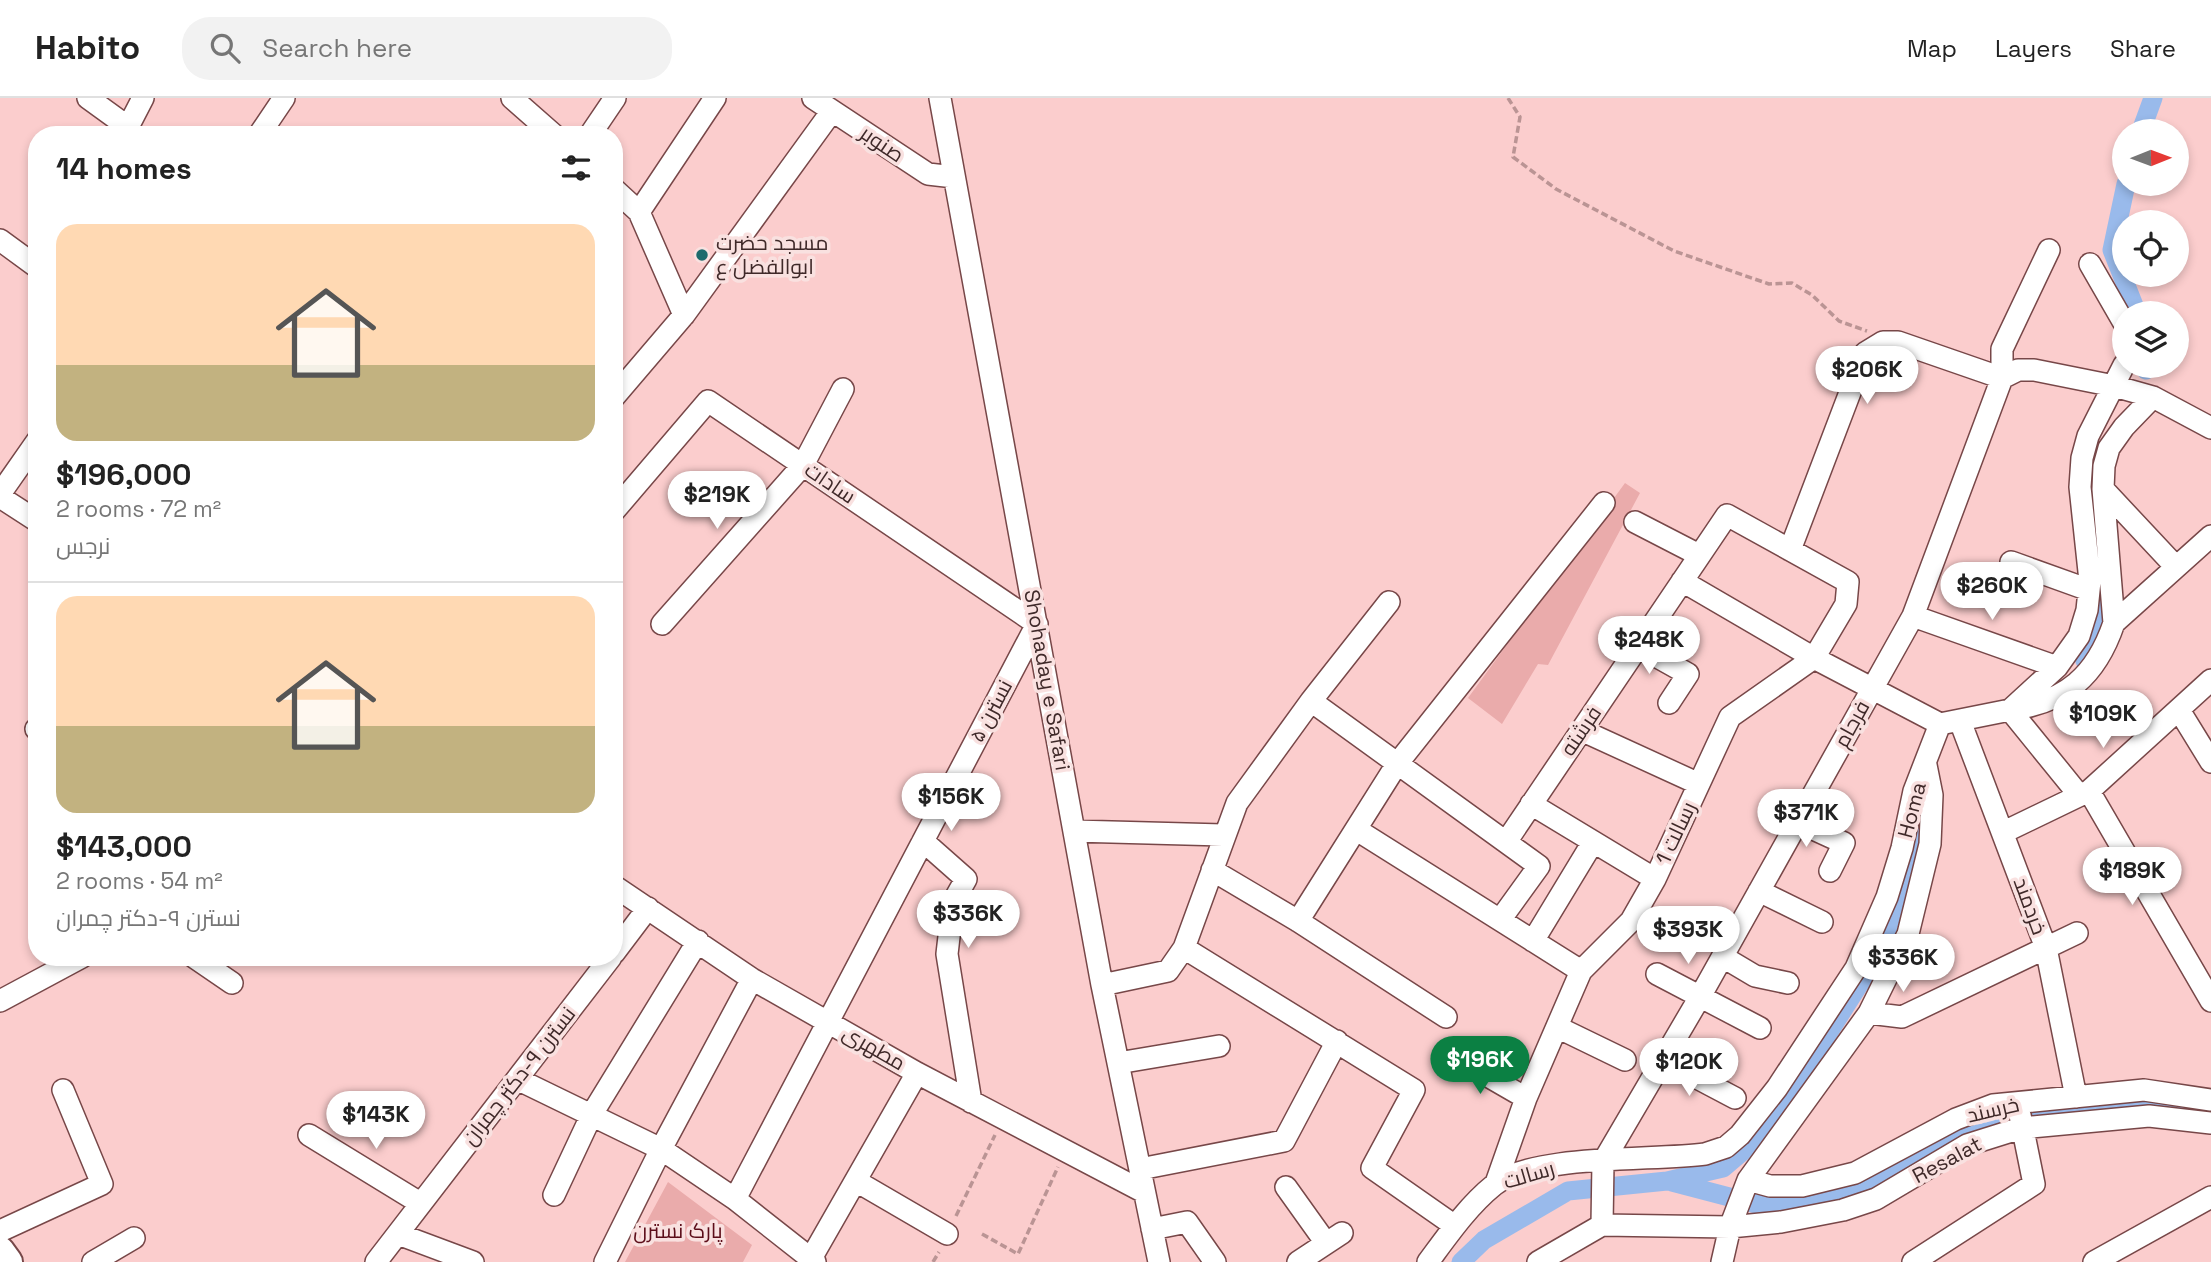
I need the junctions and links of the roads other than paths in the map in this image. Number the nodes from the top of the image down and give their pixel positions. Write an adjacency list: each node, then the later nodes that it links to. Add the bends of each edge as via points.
1 (88, 98): 10 (street)
2 (143, 98): 11 (street)
3 (284, 98): 12 (street)
4 (512, 98): 13 (street)
5 (615, 98): 14 (street)
6 (715, 98): 17 (street)
7 (813, 98): 9 (street, صنوبر)
8 (940, 98): 15 (street, Shohaday e Safari)
9 (832, 111): 15 (street, صنوبر, via 928,174); 23 (street)
10 (127, 126)
11 (129, 126)
12 (265, 126)
13 (544, 126)
14 (596, 126)
15 (954, 177): 50 (street, Shohaday e Safari)
16 (623, 197): 17 (street)
17 (639, 212): 23 (street)
18 (0, 240): 20 (street)
19 (2049, 250): 24 (street, via 2002,349)
20 (28, 260)
21 (2090, 264): 22 (street)
22 (2112, 302)
23 (684, 315): 26 (street)
24 (2002, 378): 28 (street, via 2018,370 2034,370); 40 (street, via 1898,342 1871,348 1865,353); 47 (street)
25 (2121, 378): 28 (street)
26 (623, 386)
27 (844, 388): 32 (street)
28 (2119, 388): 29 (street); 45 (street, via 2088,436 2082,458)
29 (2150, 396): 30 (street); 33 (street, via 2109,448)
30 (2211, 428)
31 (28, 454): 34 (street)
32 (803, 465): 35 (street, سادات, via 708,401); 49 (street); 50 (street, سادات)
33 (2103, 489): 43 (street); 48 (street)
34 (0, 495): 37 (street)
35 (623, 501)
36 (1604, 503): 63 (street)
37 (28, 515)
38 (1635, 522): 41 (street)
39 (2211, 536): 43 (street)
40 (1790, 550): 41 (street, فرشته, via 1727,515); 52 (street, via 1849,582 1846,604)
41 (1699, 555): 44 (street, فرشته)
42 (2011, 562): 45 (street)
43 (2176, 567): 48 (street)
44 (1682, 581): 51 (street, فرشته); 52 (street)
45 (2089, 590): 53 (street, via 2078,636)
46 (1389, 602): 56 (street)
47 (1913, 616): 53 (street); 55 (street, فرجام)
48 (2114, 623): 58 (street, via 2095,665 2070,689 2039,706)
49 (662, 624)
50 (1037, 624): 70 (street, Shohaday e Safari); 73 (street, نسترن ۵)
51 (1638, 646): 57 (street, via 1688,674); 61 (street, فرشته)
52 (1814, 658): 55 (street); 65 (street, رسالت 1, via 1730,717)
53 (2057, 667): 58 (street)
54 (2211, 680): 59 (street)
55 (1873, 687): 60 (street); 68 (street, فرجام)
56 (1311, 701): 63 (street); 72 (street, via 1237,803)
57 (1669, 703)
58 (2010, 710): 60 (street); 66 (street)
59 (2179, 710): 62 (street); 66 (street)
60 (1950, 722): 64 (street, via 1931,742); 71 (street, خردمند)
61 (1581, 730): 65 (street); 67 (street, فرشته)
62 (2211, 762)
63 (1397, 764): 69 (street); 74 (street)
64 (1926, 765): 104 (street, Homa, via 1932,820 1925,870 1908,934); 129 (street, Homa, via 1914,791 1887,897 1856,968 1777,1088 1740,1135 1726,1147 1705,1154)
65 (1699, 784): 78 (street, رسالت 1)
66 (2084, 793): 71 (street); 103 (street)
67 (1531, 804): 74 (street, فرشته); 75 (street)
68 (1798, 822): 77 (street, via 1844,843); 79 (street, فرجام)
69 (1357, 830): 82 (street); 83 (street)
70 (1074, 831): 72 (street); 100 (street, Shohaday e Safari)
71 (2004, 832): 90 (street, خردمند)
72 (1223, 835): 76 (street)
73 (923, 841): 106 (street, نسترن ۵); 122 (street, via 966,878 953,902 947,954)
74 (1506, 842): 82 (street, via 1539,866)
75 (1594, 842): 78 (street); 88 (street)
76 (1212, 870): 83 (street); 89 (street)
77 (1830, 871)
78 (1655, 879): 95 (street, رسالت 1, via 1630,921)
79 (1759, 891): 84 (street); 91 (street, فرجام)
80 (623, 893): 81 (street, مطهری)
81 (648, 908): 86 (street); 87 (street, مطهری)
82 (1500, 920): 88 (street)
83 (1298, 921): 105 (street)
84 (1822, 922)
85 (2077, 933): 90 (street)
86 (623, 941)
87 (698, 941): 97 (street, مطهری); 124 (street)
88 (1533, 941): 95 (street)
89 (1184, 948): 100 (street, via 1168,971); 109 (street)
90 (2046, 948): 104 (street, via 1902,1017); 118 (street, خردمند)
91 (1723, 957): 99 (street, via 1755,976); 101 (street, فرجام)
92 (65, 966): 102 (street)
93 (207, 966): 98 (street)
94 (604, 966): 116 (street, نسترن ۹-دکتر چمران)
95 (1581, 971): 107 (street, رسالت 1)
96 (1657, 974): 101 (street)
97 (752, 979): 106 (street, مطهری); 128 (street)
98 (232, 983)
99 (1787, 983)
100 (1102, 985): 114 (street, Shohaday e Safari)
101 (1701, 995): 108 (street); 113 (street, فرجام)
102 (0, 1001)
103 (2211, 1001)
104 (1869, 1013): 131 (street, Homa)
105 (1446, 1017)
106 (828, 1022): 115 (street, مطهری); 138 (street, نسترن ۵)
107 (1557, 1027): 112 (street); 119 (street, رسالت 1)
108 (1760, 1028)
109 (1337, 1041): 130 (street, via 1284,1141); 141 (street, via 1414,1090 1372,1168)
110 (1219, 1046): 114 (street)
111 (1455, 1057): 119 (street)
112 (1625, 1060)
113 (1663, 1060): 120 (street); 129 (street, فرجام)
114 (1118, 1063): 130 (street, Shohaday e Safari)
115 (917, 1073): 122 (street, مطهری); 132 (street)
116 (517, 1079): 124 (street); 139 (street, نسترن ۹-دکتر چمران)
117 (63, 1090): 144 (street, via 102,1184)
118 (2077, 1097): 121 (street, خرسند, via 2144,1090); 123 (street, خرسند)
119 (1526, 1098): 133 (street, رسالت 1)
120 (1735, 1098)
121 (2211, 1100)
122 (971, 1102): 135 (street, مطهری)
123 (2019, 1102): 126 (street); 131 (street, خرسند, via 1993,1105 1956,1119 1855,1173 1802,1186)
124 (592, 1114): 128 (street); 136 (street)
125 (2211, 1123): 126 (street, Resalat, via 2149,1116)
126 (2021, 1128): 142 (street, Resalat, via 1967,1146 1876,1199 1781,1222); 161 (street, via 2034,1184)
127 (309, 1135): 139 (street)
128 (661, 1149): 138 (street); 155 (street)
129 (1603, 1161): 133 (street, رسالت, via 1532,1170); 140 (street)
130 (1140, 1169): 135 (street, Shohaday e Safari)
131 (1748, 1180): 142 (street, Homa)
132 (856, 1181): 146 (street); 150 (street)
133 (1496, 1183): 141 (street, رسالت)
134 (1286, 1187): 157 (street, via 1334,1238)
135 (1144, 1192): 143 (street, Shohaday e Safari)
136 (554, 1195)
137 (2211, 1197): 162 (street)
138 (735, 1199): 150 (street)
139 (420, 1203): 145 (street, نسترن ۹-دکتر چمران)
140 (1602, 1225): 142 (street); 159 (street)
141 (1455, 1226): 158 (street, رسالت)
142 (1730, 1227): 160 (street, Homa)
143 (1152, 1229): 149 (street, Shohaday e Safari); 156 (street, via 1187,1222)
144 (0, 1231)
145 (398, 1234): 153 (street, نسترن ۹-دکتر چمران); 154 (street)
146 (947, 1234)
147 (134, 1238): 152 (street)
148 (0, 1251): 151 (main road)
149 (1155, 1259)
150 (812, 1261)
151 (8, 1262)
152 (93, 1262)
153 (376, 1262)
154 (473, 1262)
155 (605, 1262)
156 (1215, 1262)
157 (1298, 1262)
158 (1428, 1262)
159 (1538, 1262)
160 (1722, 1262)
161 (1913, 1262)
162 (2094, 1262)

